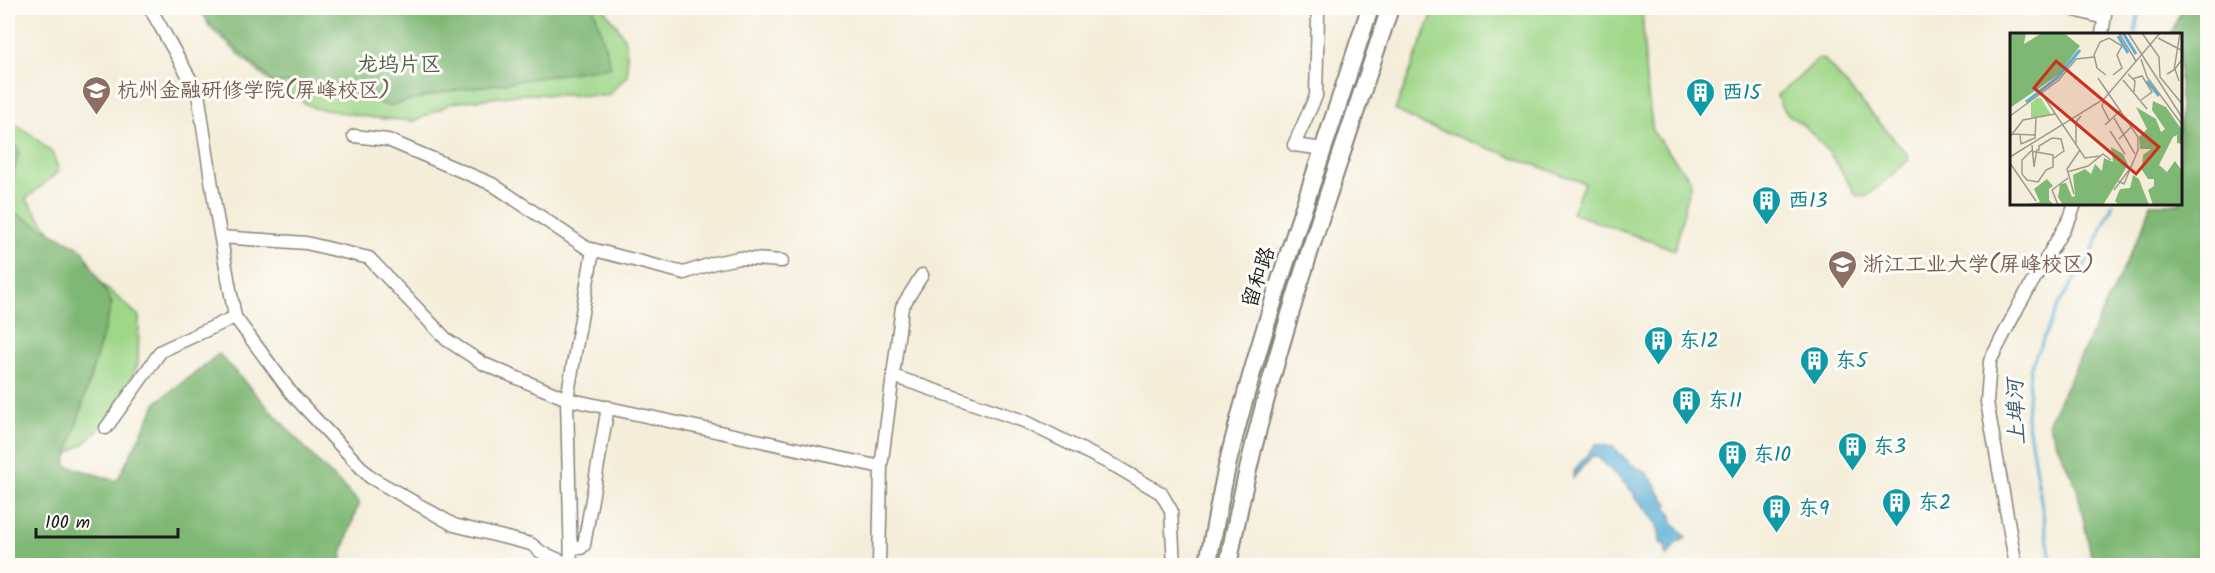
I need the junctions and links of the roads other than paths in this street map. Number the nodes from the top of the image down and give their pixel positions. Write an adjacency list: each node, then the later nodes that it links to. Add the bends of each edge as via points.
1 (150, 8): 11 (street, via 198,93)
2 (1313, 8): 9 (street, via 1318,13 1316,96 1294,145)
3 (1370, 8): 9 (main road, 留和路)
4 (1390, 8): 26 (main road, 留和路, via 1287,325)
5 (2068, 8): 6 (street)
6 (2105, 13): 7 (street)
7 (2102, 33)
8 (354, 136): 12 (street, via 388,140 492,184)
9 (1324, 149): 25 (main road, 留和路, via 1272,308 1228,462)
10 (2074, 206): 27 (street, via 1990,361 1987,402)
11 (221, 237): 15 (street); 17 (street, via 306,243 369,258 447,340 484,364)
12 (593, 250): 13 (street, via 684,273 739,258); 17 (street)
13 (782, 261)
14 (922, 275): 16 (street, via 902,307)
15 (236, 317): 19 (street, via 161,351); 22 (street, via 292,394 370,477 454,525 531,544 540,552)
16 (893, 376): 20 (street); 24 (street, via 1024,421 1161,493 1171,510)
17 (567, 399): 18 (street); 21 (street)
18 (608, 407): 20 (street); 21 (street, via 584,545)
19 (106, 428)
20 (881, 467): 23 (street)
21 (571, 546): 22 (street)
22 (572, 565)
23 (879, 566)
24 (1174, 566)
25 (1208, 566)
26 (1228, 566)
27 (2016, 566)

